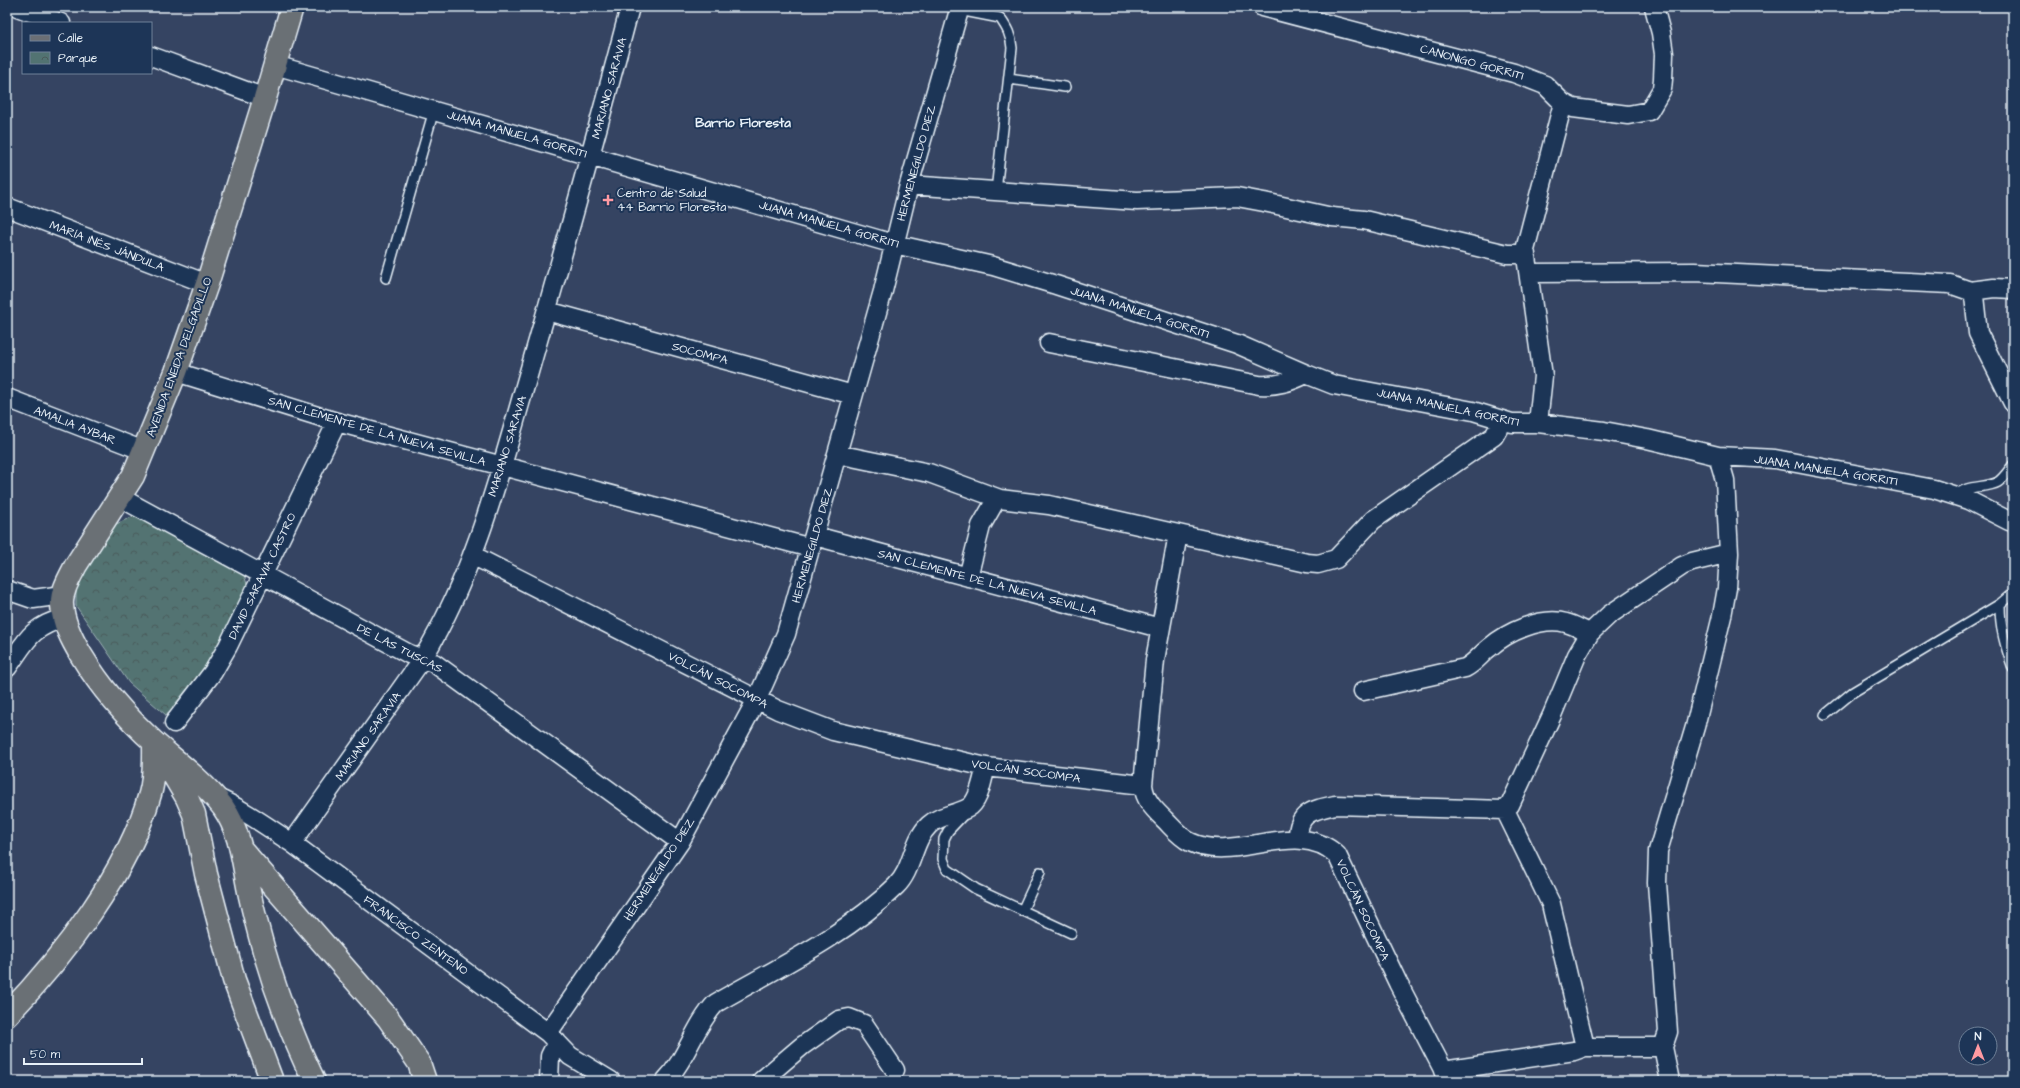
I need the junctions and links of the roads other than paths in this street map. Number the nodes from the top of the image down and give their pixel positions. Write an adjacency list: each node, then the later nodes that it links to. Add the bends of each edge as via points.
1 (18, 7): 7 (street)
2 (292, 7): 9 (main road, AVENIDA ENEIDA DELGADILLO)
3 (630, 7): 15 (street, MARIANO SARAVIA)
4 (1262, 7): 13 (street, CANONIGO GORRITI, via 1514,73 1545,85)
5 (1654, 7): 13 (street, CANONIGO GORRITI, via 1664,54 1662,89 1649,111 1628,115 1573,108)
6 (959, 9): 10 (lane, via 1000,18 1010,32 1011,38); 16 (street, HERMENEGILDO DIEZ)
7 (58, 22)
8 (152, 56): 12 (street)
9 (275, 65): 12 (main road, AVENIDA ENEIDA DELGADILLO); 14 (street, JUANA MANUELA GORRITI)
10 (1009, 79): 11 (lane); 17 (lane)
11 (1065, 87)
12 (265, 98): 23 (main road, AVENIDA ENEIDA DELGADILLO)
13 (1563, 103): 20 (street, via 1526,243)
14 (434, 110): 15 (street, JUANA MANUELA GORRITI); 22 (lane)
15 (591, 155): 19 (street, JUANA MANUELA GORRITI); 26 (street, MARIANO SARAVIA)
16 (909, 185): 17 (street); 19 (street, HERMENEGILDO DIEZ)
17 (996, 191): 20 (street, via 1137,201 1237,197 1332,217 1364,220 1507,254)
18 (7, 207): 23 (street, MARÍA INÉS JÁNDULA)
19 (894, 244): 29 (street, JUANA MANUELA GORRITI, via 993,266 1056,285 1237,344); 30 (street, HERMENEGILDO DIEZ)
20 (1526, 254): 21 (street)
21 (1529, 273): 25 (street, via 1695,272 1950,284); 35 (street, via 1544,376)
22 (386, 278)
23 (207, 284): 28 (main road, AVENIDA ENEIDA DELGADILLO)
24 (2013, 289): 25 (street)
25 (1970, 291): 32 (street, via 1974,296 1978,333)
26 (547, 311): 30 (street, SOCOMPA); 40 (street, MARIANO SARAVIA)
27 (1049, 343): 29 (street, via 1259,385 1280,385)
28 (176, 372): 34 (street, SAN CLEMENTE DE LA NUEVA SEVILLA); 36 (main road, AVENIDA ENEIDA DELGADILLO)
29 (1306, 374): 33 (street, JUANA MANUELA GORRITI, via 1334,385 1473,411)
30 (853, 395): 37 (street, HERMENEGILDO DIEZ)
31 (7, 398): 36 (street, AMALIA AYBAR)
32 (2013, 403)
33 (1500, 420): 35 (street, JUANA MANUELA GORRITI, via 1512,423); 45 (street, via 1494,436 1373,520 1336,559 1329,562 1307,563)
34 (337, 422): 40 (street, SAN CLEMENTE DE LA NUEVA SEVILLA); 49 (street, DAVID SARAVIA CASTRO)
35 (1538, 423): 38 (street, JUANA MANUELA GORRITI, via 1647,439)
36 (144, 451): 42 (main road, AVENIDA ENEIDA DELGADILLO)
37 (837, 454): 43 (street, via 929,473); 46 (street, HERMENEGILDO DIEZ)
38 (1718, 456): 41 (street, JUANA MANUELA GORRITI, via 1775,459 1934,489); 47 (street, via 1725,480)
39 (2013, 465): 41 (lane, via 2000,481 1966,489)
40 (502, 466): 46 (street, SAN CLEMENTE DE LA NUEVA SEVILLA); 48 (street, MARIANO SARAVIA)
41 (1957, 496): 44 (street, JUANA MANUELA GORRITI)
42 (121, 498): 49 (street, DE LAS TUSCAS); 53 (main road, AVENIDA ENEIDA DELGADILLO, via 76,565)
43 (997, 498): 45 (street, via 1048,505); 50 (street, via 982,526)
44 (2011, 523)
45 (1178, 534): 56 (street)
46 (813, 542): 50 (street, SAN CLEMENTE DE LA NUEVA SEVILLA); 62 (street, HERMENEGILDO DIEZ, via 786,634)
47 (1729, 553): 57 (street, via 1682,566 1609,615); 81 (street, via 1722,616 1695,728 1658,851 1657,883 1668,1032)
48 (472, 555): 58 (street, MARIANO SARAVIA, via 436,636); 62 (street, VOLCÁN SOCOMPA)
49 (263, 576): 58 (street, DE LAS TUSCAS, via 409,654); 64 (street, DAVID SARAVIA CASTRO, via 213,672)
50 (968, 577): 56 (street, SAN CLEMENTE DE LA NUEVA SEVILLA)
51 (7, 590): 53 (street, via 33,599)
52 (2013, 593): 54 (lane)
53 (63, 595): 55 (main road, AVENIDA ENEIDA DELGADILLO)
54 (2000, 604): 60 (lane, via 2003,640); 63 (lane, via 1853,692)
55 (64, 618): 59 (street, via 35,630); 65 (main road, via 71,638 92,673 126,715)
56 (1160, 628): 67 (street, via 1154,660)
57 (1590, 633): 61 (street, via 1566,623 1535,623 1490,647 1473,664 1465,668); 70 (street, via 1577,654 1552,715 1510,805)
58 (423, 658): 72 (street, DE LAS TUSCAS, via 434,663); 73 (street, MARIANO SARAVIA)
59 (7, 668)
60 (2013, 668)
61 (1363, 691)
62 (757, 699): 66 (street, VOLCÁN SOCOMPA, via 796,718 833,731); 72 (street, HERMENEGILDO DIEZ)
63 (1825, 715)
64 (174, 723)
65 (154, 742): 68 (main road); 78 (main road, via 150,794 123,856 105,889 62,951); 84 (main road, via 194,814 206,874 234,980)
66 (986, 767): 67 (street, VOLCÁN SOCOMPA); 69 (street, via 977,795)
67 (1143, 785): 71 (street, VOLCÁN SOCOMPA, via 1144,796 1152,806 1178,834 1190,842 1224,848)
68 (214, 797): 73 (street, FRANCISCO ZENTENO, via 235,805); 74 (main road, via 229,817)
69 (969, 808): 76 (lane, via 944,839 943,859 948,869 976,890); 89 (street, via 929,825 898,885 865,913 839,932 716,1003 706,1014 680,1062)
70 (1505, 810): 71 (street, via 1335,805 1310,812 1301,819); 80 (street, via 1551,904)
71 (1298, 840): 83 (street, VOLCÁN SOCOMPA, via 1323,844 1337,855)
72 (680, 842): 79 (street, HERMENEGILDO DIEZ)
73 (292, 843): 79 (street, FRANCISCO ZENTENO)
74 (242, 849): 85 (main road, via 264,952 299,1049); 86 (main road, via 388,1018 419,1063)
75 (1040, 872): 76 (lane)
76 (1022, 911): 77 (lane)
77 (1071, 933)
78 (7, 1015)
79 (552, 1038): 87 (street, HERMENEGILDO DIEZ); 88 (street, FRANCISCO ZENTENO, via 570,1056)
80 (1585, 1047): 81 (street); 83 (street)
81 (1663, 1047): 91 (street)
82 (895, 1070): 90 (street, via 864,1024 849,1018 839,1020 802,1046)
83 (1446, 1076)
84 (272, 1081)
85 (314, 1081)
86 (425, 1081)
87 (549, 1081)
88 (611, 1081)
89 (665, 1081)
90 (761, 1081)
91 (1670, 1081)

